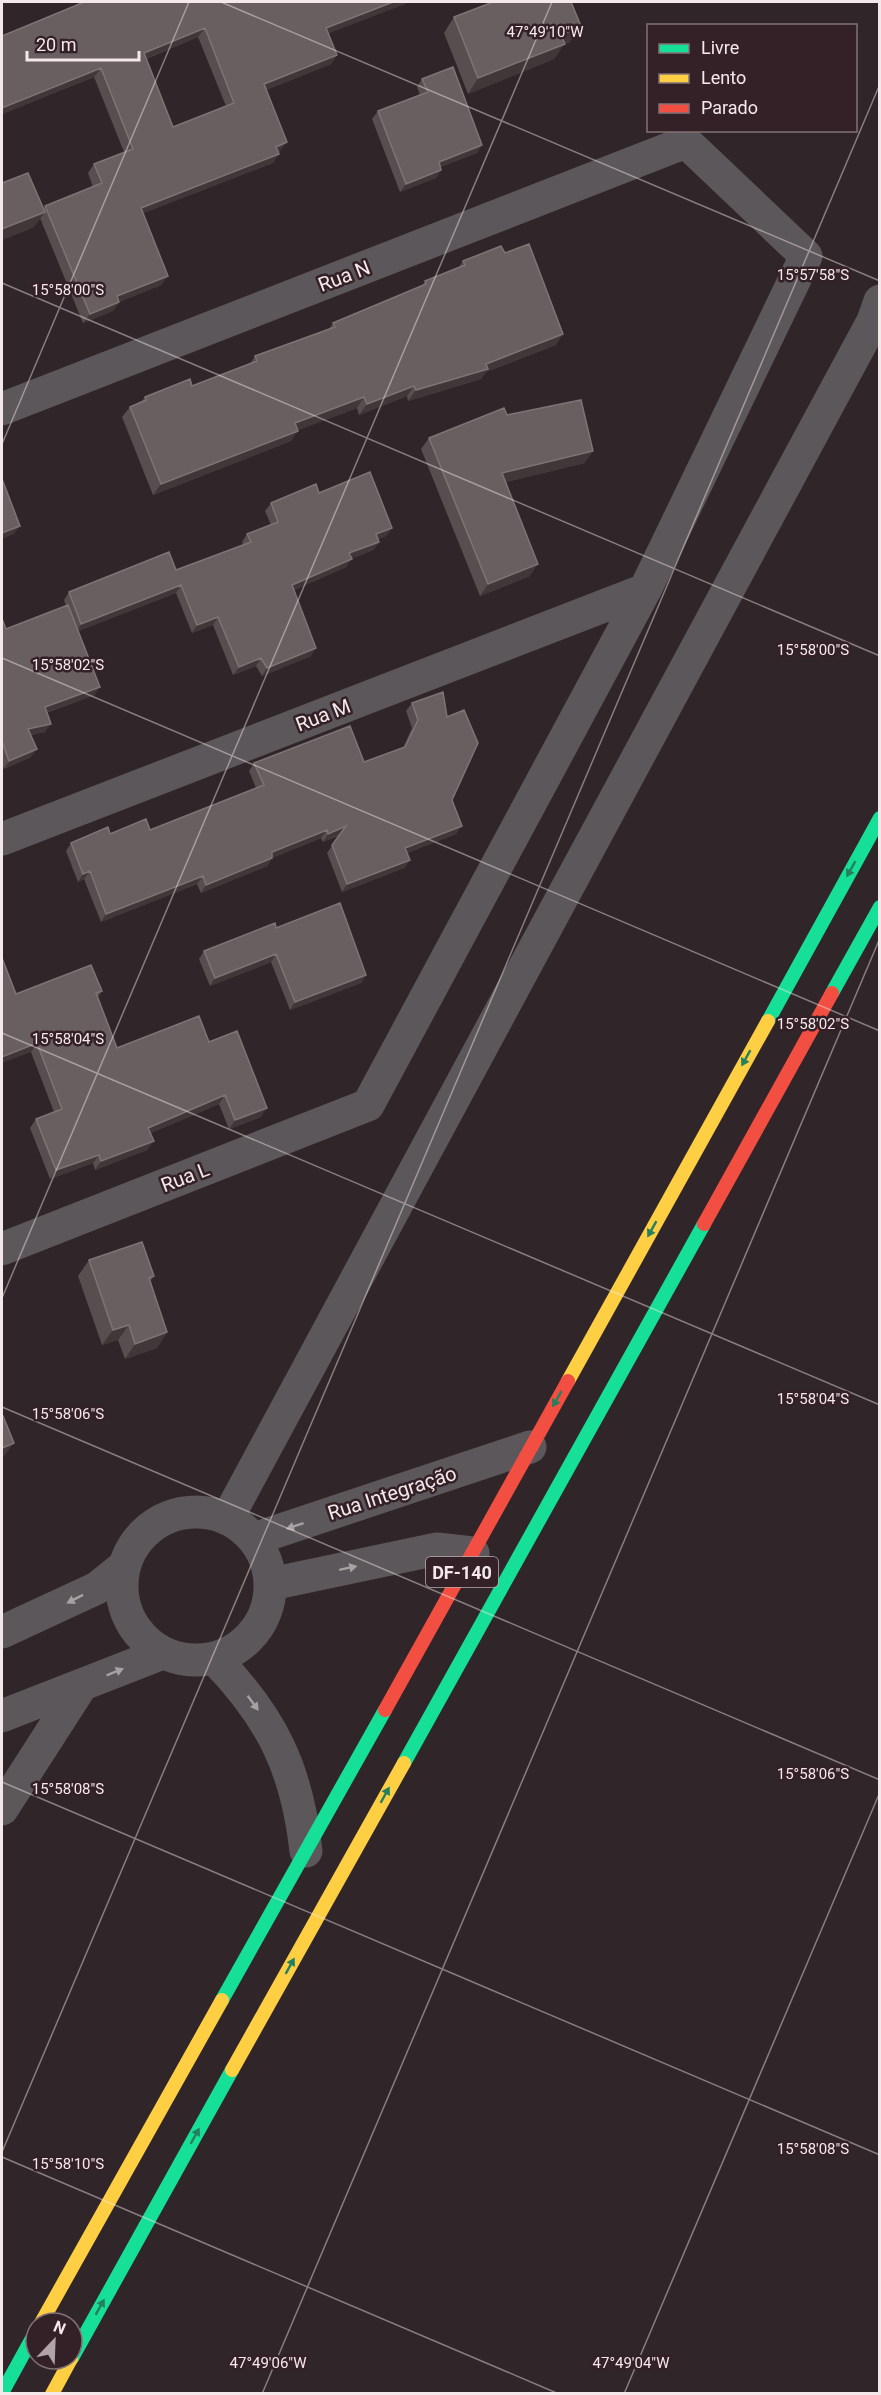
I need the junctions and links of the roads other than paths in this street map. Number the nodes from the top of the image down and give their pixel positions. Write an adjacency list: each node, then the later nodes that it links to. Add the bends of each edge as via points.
1 (879, 301): 9 (street, via 867,332)
2 (2, 409): 3 (street, Rua N, via 686,142 806,256)
3 (645, 590): 5 (street, Rua M); 7 (street, Rua L, via 368,1106)
4 (879, 818): 8 (main road, DF-140, one-way to 8)
5 (2, 839)
6 (879, 907): 22 (main road, DF-140, one-way to 6)
7 (2, 1249)
8 (530, 1448): 10 (street, Rua Integração, one-way to 10); 11 (main road, DF-140)
9 (227, 1519): 10 (street); 12 (street, via 202,1512 176,1514 153,1525 134,1544)
10 (254, 1539): 13 (street, via 266,1561)
11 (472, 1552): 13 (street, one-way to 11, via 437,1549); 20 (main road, DF-140)
12 (123, 1567): 14 (street, one-way to 14, via 97,1588); 15 (street, via 121,1592 127,1617 142,1638)
13 (270, 1584): 16 (street, via 268,1608 257,1630 238,1648)
14 (2, 1632)
15 (163, 1653): 16 (street, via 188,1661); 17 (street, one-way to 15)
16 (215, 1659): 20 (street, one-way to 20, via 254,1702 284,1756 297,1797)
17 (81, 1686): 18 (street); 19 (street)
18 (2, 1716)
19 (2, 1809)
20 (306, 1851): 21 (main road, DF-140)
21 (48, 2311)
22 (84, 2336)
23 (24, 2353): 25 (main road)
24 (65, 2371): 26 (main road, DF-140)
25 (2, 2393)
26 (52, 2394)

